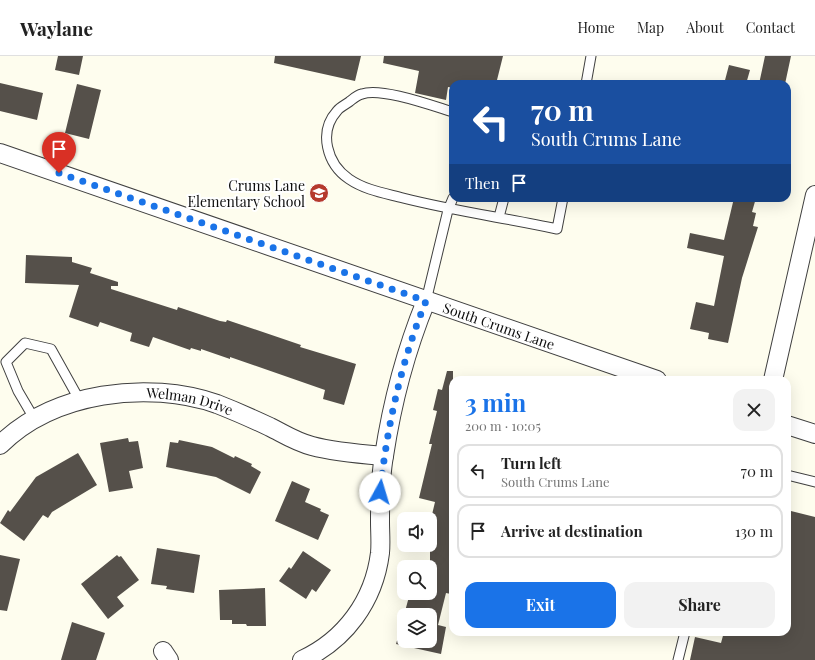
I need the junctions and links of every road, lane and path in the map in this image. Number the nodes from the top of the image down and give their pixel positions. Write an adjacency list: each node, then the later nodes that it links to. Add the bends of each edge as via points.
1 (592, 56): 2 (lane)
2 (587, 80)
3 (449, 111): 9 (lane, via 380,92 362,94 337,111 328,126 326,142 328,154 336,168 348,179 367,189)
4 (0, 153): 11 (street, South Crums Lane)
5 (815, 195): 13 (street)
6 (451, 202): 9 (lane)
7 (503, 202): 10 (lane)
8 (562, 202): 10 (lane, via 557,229)
9 (448, 210): 10 (lane); 11 (lane)
10 (499, 217)
11 (426, 301): 12 (street, South Crums Lane); 19 (street, via 412,335)
12 (645, 376)
13 (774, 376)
14 (80, 401): 15 (street, Welman Drive); 15 (lane, via 51,349 25,343 6,362 18,391); 19 (street, Welman Drive, via 118,393 150,391 182,395 216,404 271,427 291,439 313,446)
15 (35, 420): 18 (street, Welman Drive)
16 (791, 426): 17 (street)
17 (815, 434)
18 (0, 445)
19 (384, 456): 23 (street, via 380,492 380,552 375,578 366,601 351,623 334,641)
20 (791, 476): 21 (lane)
21 (815, 482)
22 (684, 636): 24 (lane)
23 (312, 658)
24 (678, 660)

